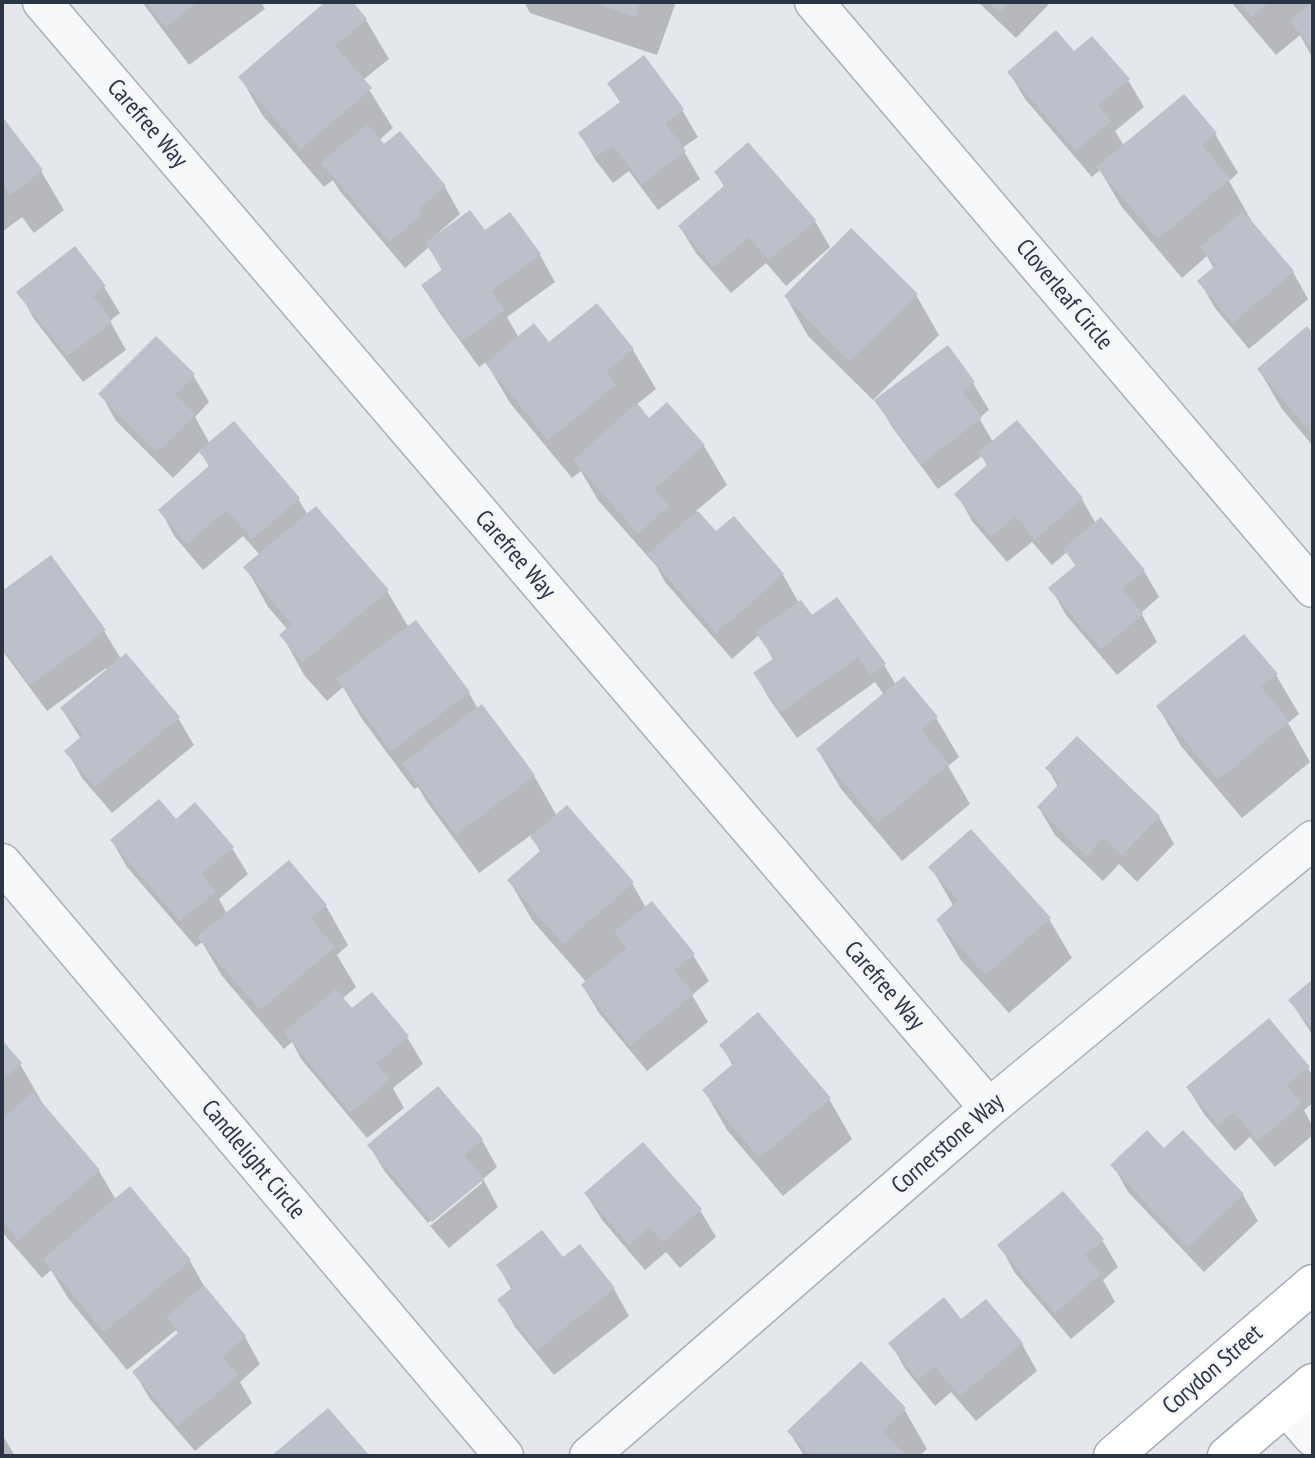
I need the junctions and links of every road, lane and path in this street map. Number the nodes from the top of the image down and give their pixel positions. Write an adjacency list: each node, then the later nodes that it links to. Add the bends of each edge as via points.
1 (42, 2): 6 (street, Carefree Way)
2 (814, 2): 3 (street, Cloverleaf Circle)
3 (1313, 588)
4 (1313, 840): 6 (street, Cornerstone Way)
5 (2, 863): 10 (street, Candlelight Circle)
6 (989, 1108): 11 (street, Cornerstone Way)
7 (1313, 1284): 12 (main road, Corydon Street)
8 (1299, 1394): 9 (street); 13 (main road)
9 (1313, 1437)
10 (504, 1456)
11 (589, 1456)
12 (1113, 1456)
13 (1227, 1456)

